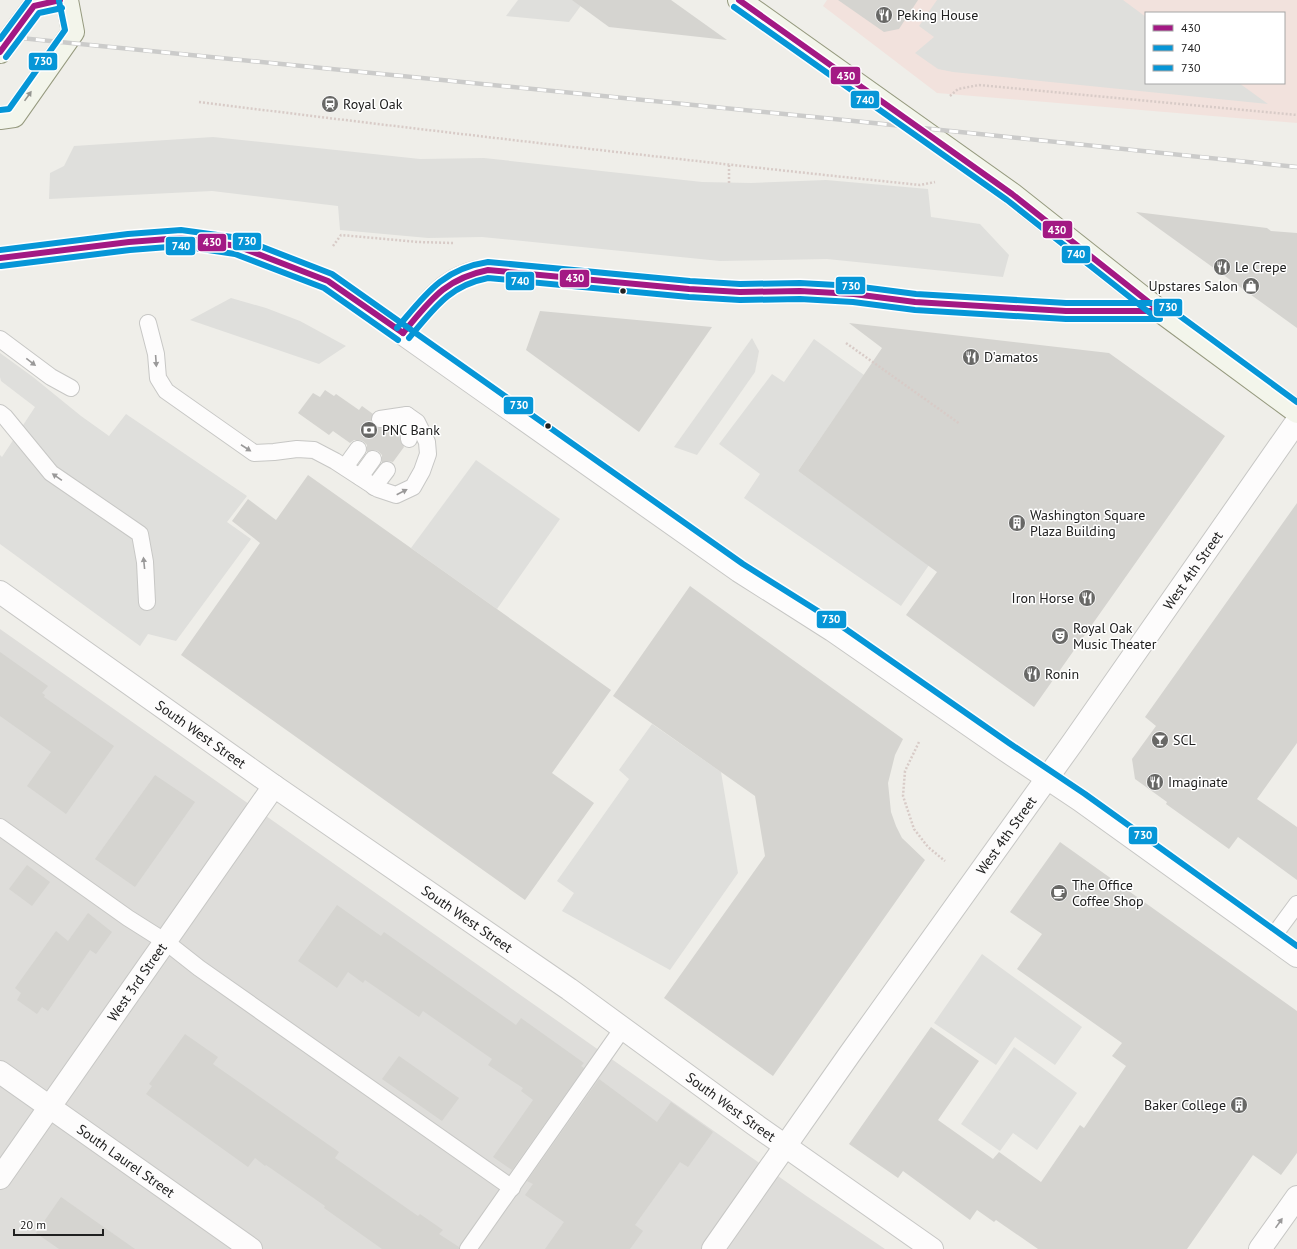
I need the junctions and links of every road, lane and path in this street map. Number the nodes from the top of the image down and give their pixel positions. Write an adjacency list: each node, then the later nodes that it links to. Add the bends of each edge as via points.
1 (60, 0): 4 (main road, via 34,6)
2 (67, 0): 8 (main road, one-way to 2, via 14,116 73,32)
3 (739, 0): 15 (main road, via 1012,194)
4 (0, 52)
5 (950, 96): 7 (path, via 958,89 979,85)
6 (199, 102): 9 (path)
7 (1297, 115)
8 (0, 118)
9 (729, 165): 10 (path, via 920,185); 11 (path)
10 (935, 182)
11 (729, 183)
12 (453, 243): 13 (path, via 341,235)
13 (333, 246)
14 (0, 258): 17 (street, via 181,238 237,246 328,281)
15 (1160, 311): 17 (street, via 1066,311 915,302 854,294 689,289 488,270 474,272 448,284); 21 (main road)
16 (148, 323): 31 (lane, one-way to 31, via 156,354 158,378 166,391 193,411 254,453 314,450)
17 (403, 333): 38 (street, via 739,571 832,630)
18 (0, 339): 20 (lane, one-way to 20, via 51,377)
19 (846, 342): 26 (path)
20 (71, 388)
21 (1297, 412)
22 (0, 413): 36 (lane, one-way to 22, via 145,562 140,534 51,473)
23 (407, 415): 24 (lane); 27 (lane); 28 (lane); 34 (lane, one-way to 23, via 396,495 413,487 422,471 428,454 427,442 418,422)
24 (380, 419)
25 (1297, 421): 38 (street, West 4th Street)
26 (960, 424)
27 (395, 429)
28 (409, 439)
29 (358, 449): 31 (lane)
30 (373, 460): 33 (lane)
31 (345, 467): 33 (lane)
32 (388, 470): 34 (lane)
33 (360, 477): 34 (lane)
34 (374, 487)
35 (0, 592): 39 (street, South West Street)
36 (147, 602)
37 (919, 742): 41 (path, via 905,771 903,796 914,829 928,847)
38 (1046, 778): 43 (street); 49 (street, West 4th Street)
39 (274, 786): 44 (street, West 3rd Street); 46 (street, South West Street)
40 (0, 827): 44 (lane)
41 (945, 861)
42 (1297, 904): 43 (lane)
43 (1272, 938): 45 (street)
44 (166, 942): 48 (street, West 3rd Street); 51 (lane, via 199,968)
45 (1297, 956)
46 (623, 1028): 49 (street, South West Street); 51 (lane)
47 (0, 1072): 48 (street, South Laurel Street)
48 (50, 1107): 50 (street, West 3rd Street); 53 (street, South Laurel Street)
49 (785, 1146): 55 (street, West 4th Street); 56 (street, South West Street)
50 (0, 1178)
51 (512, 1188): 54 (lane)
52 (1297, 1197): 57 (street, one-way to 52)
53 (251, 1249)
54 (468, 1249)
55 (714, 1249)
56 (932, 1249)
57 (1260, 1249)

